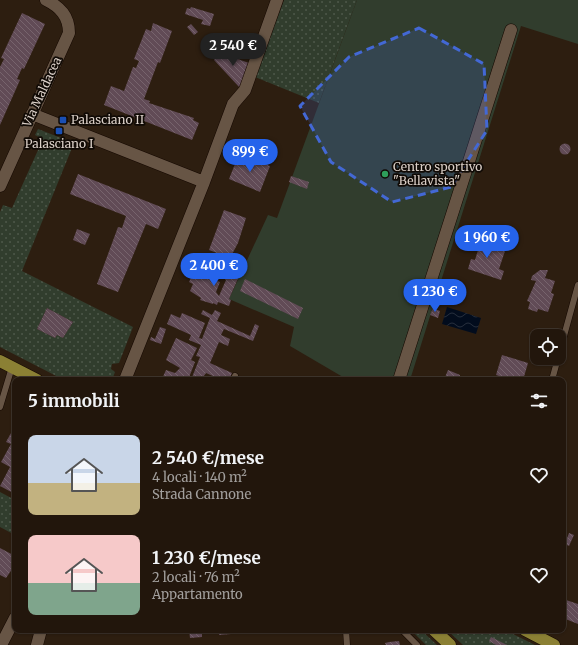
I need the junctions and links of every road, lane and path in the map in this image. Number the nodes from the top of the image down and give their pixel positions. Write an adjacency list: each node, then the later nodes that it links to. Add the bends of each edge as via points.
1 (277, 0): 5 (street, via 245,90 233,104)
2 (49, 1): 4 (street, Via Maldacea, via 66,17 69,33)
3 (511, 30): 14 (street)
4 (32, 114): 5 (street); 6 (street, Via Maldacea)
5 (204, 182): 13 (street)
6 (0, 186)
7 (578, 285): 8 (lane)
8 (566, 329)
9 (0, 361): 11 (main road)
10 (556, 365): 15 (lane)
11 (12, 367): 12 (main road); 16 (lane)
12 (32, 377)
13 (126, 377)
14 (400, 377)
15 (553, 377)
16 (0, 407)
17 (12, 624): 23 (street)
18 (40, 633): 24 (street)
19 (346, 633): 25 (lane)
20 (405, 633): 26 (lane)
21 (437, 633): 27 (main road)
22 (531, 633): 28 (main road)
23 (1, 645)
24 (36, 645)
25 (348, 645)
26 (417, 645)
27 (450, 645)
28 (554, 645)

